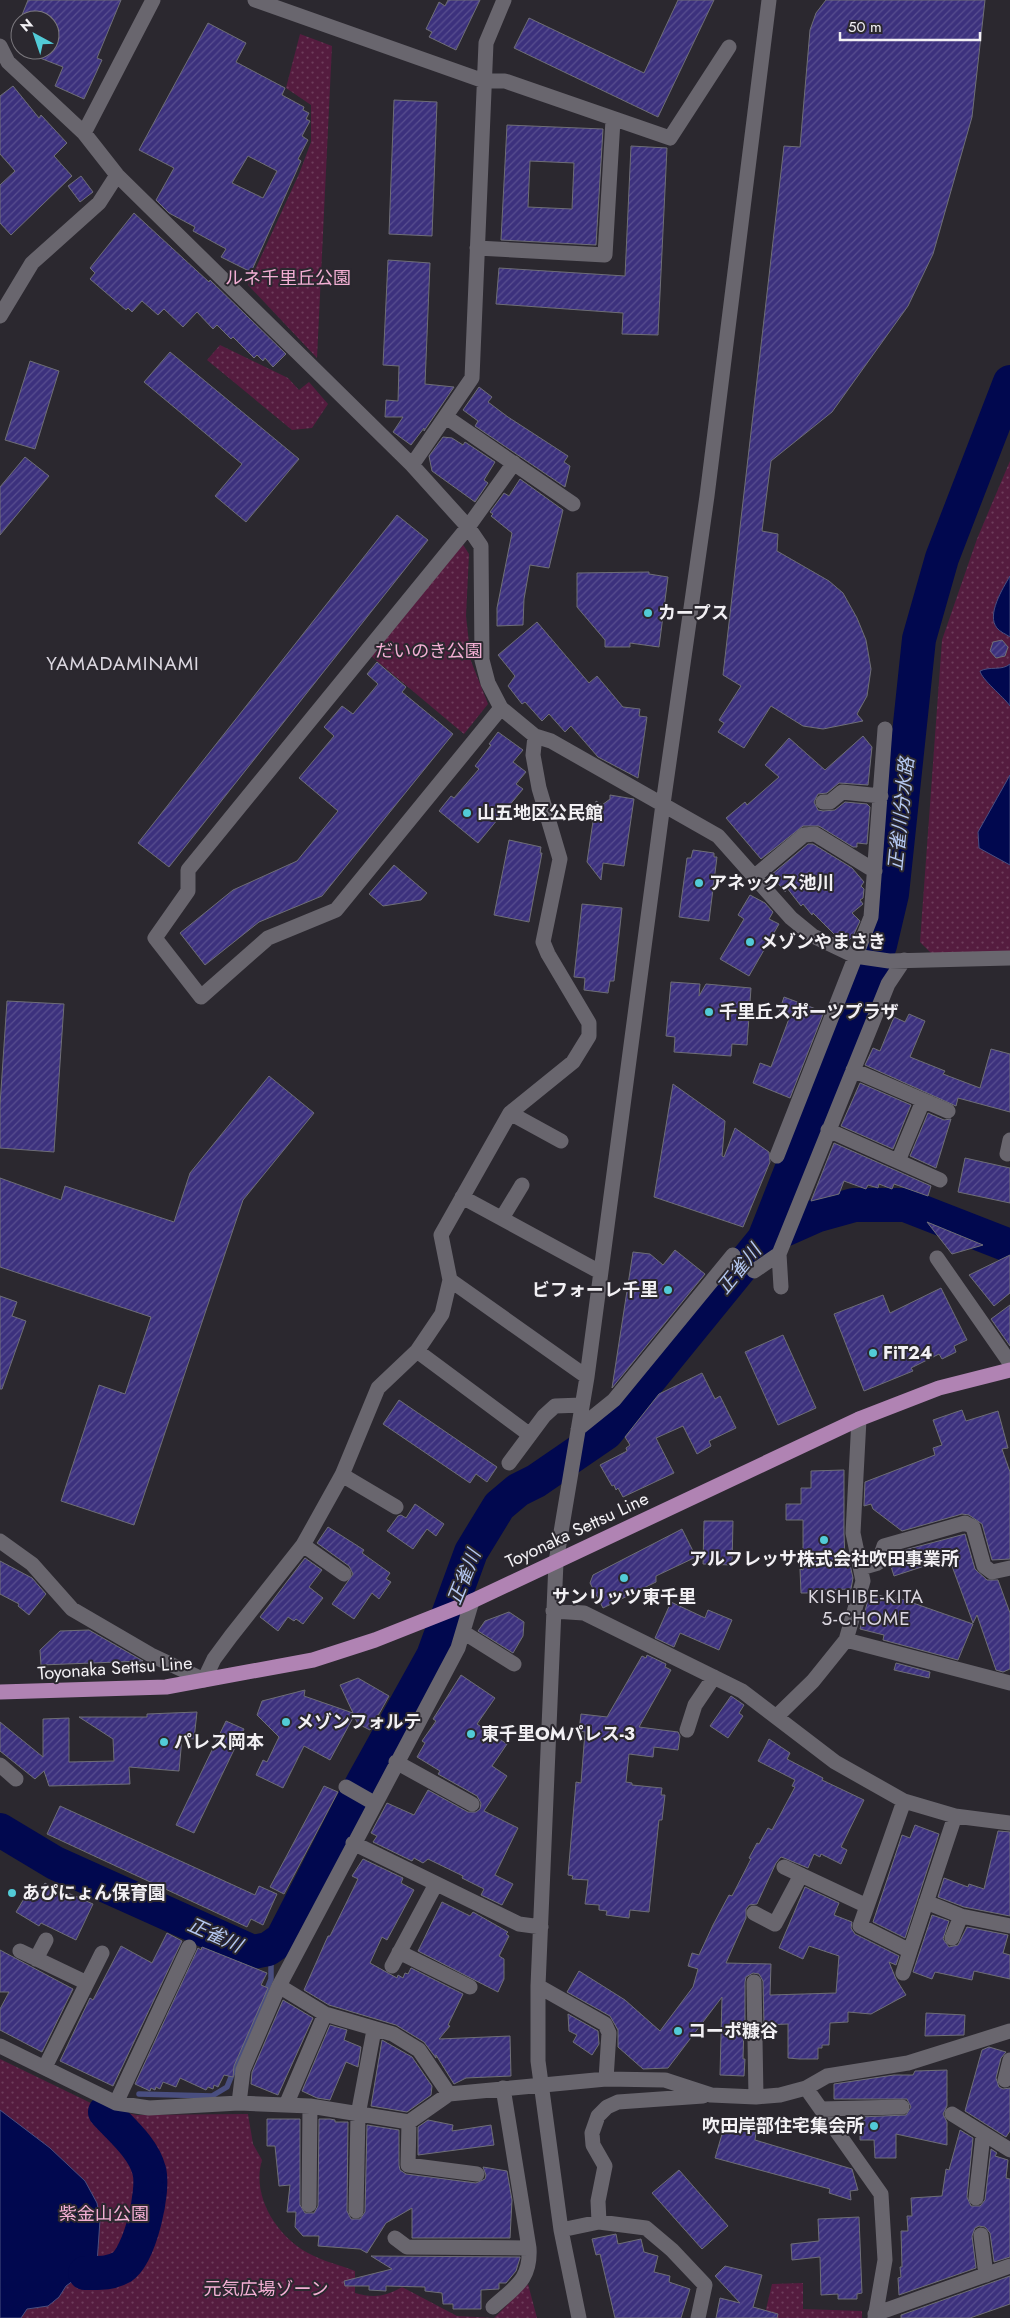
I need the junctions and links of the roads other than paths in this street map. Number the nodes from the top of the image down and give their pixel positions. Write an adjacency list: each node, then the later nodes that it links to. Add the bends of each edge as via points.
1 (153, 0): 10 (street)
2 (255, 0): 8 (street)
3 (504, 0): 8 (street, via 486,43)
4 (770, 0): 24 (street, via 707,496)
5 (0, 46): 7 (street)
6 (729, 48): 9 (street, via 670,138)
7 (4, 68): 10 (street)
8 (484, 81): 9 (street, via 505,81); 12 (street)
9 (614, 120): 12 (street, via 605,255)
10 (84, 133): 11 (street)
11 (117, 175): 13 (street, via 99,203 32,263); 16 (street)
12 (477, 248): 14 (street, via 472,378)
13 (0, 316)
14 (446, 417): 15 (street); 16 (street)
15 (514, 463): 17 (street); 18 (street)
16 (412, 466): 18 (street)
17 (573, 504)
18 (468, 527): 19 (street, via 481,546 482,660 488,683); 19 (street, via 188,870 188,891 155,938 201,997 268,938 336,910)
19 (501, 708): 21 (street)
20 (885, 729): 22 (street)
21 (536, 736): 24 (street, via 551,741); 33 (street, via 533,755 536,775 560,859 543,942 589,1022 589,1036 573,1062)
22 (881, 796): 23 (street, via 842,792 830,802); 25 (street)
23 (823, 802)
24 (663, 804): 26 (street, via 718,836); 46 (street)
25 (875, 871): 26 (street, via 815,834 804,835); 27 (street, via 870,917)
26 (755, 876): 27 (street, via 791,918 813,936)
27 (860, 956): 29 (street); 36 (street)
28 (1010, 958): 29 (street)
29 (904, 960): 30 (street, via 888,984)
30 (853, 1070): 31 (street); 34 (street)
31 (923, 1101): 32 (street); 37 (street)
32 (948, 1111)
33 (510, 1113): 35 (street); 40 (street)
34 (828, 1130): 37 (street); 43 (street)
35 (561, 1141)
36 (777, 1156)
37 (898, 1161): 38 (street)
38 (940, 1180)
39 (522, 1185): 41 (street)
40 (462, 1197): 41 (street); 47 (street, via 441,1235)
41 (502, 1218): 46 (street)
42 (733, 1254): 55 (street, via 614,1400)
43 (779, 1254): 45 (street); 48 (street)
44 (937, 1258): 50 (street)
45 (754, 1271)
46 (600, 1272): 52 (street)
47 (450, 1280): 49 (street, via 442,1314); 52 (street)
48 (781, 1287)
49 (417, 1351): 56 (street); 58 (street, via 378,1388)
50 (1010, 1363)
51 (1010, 1370): 54 (main road, Toyonaka Settsu Line, via 939,1388)
52 (586, 1377): 53 (street)
53 (582, 1404): 55 (street); 56 (street, via 555,1406)
54 (860, 1419): 62 (main road, Toyonaka Settsu Line); 63 (street, via 853,1533)
55 (578, 1429): 62 (street)
56 (530, 1435): 57 (street)
57 (509, 1463)
58 (342, 1475): 59 (street); 61 (street)
59 (396, 1507)
60 (0, 1541): 72 (street, via 32,1564 72,1609 152,1655)
61 (303, 1545): 65 (street); 72 (street, via 220,1652)
62 (556, 1562): 66 (main road, Toyonaka Settsu Line); 67 (street)
63 (861, 1568): 64 (street, via 878,1563 884,1546 965,1523 972,1527 984,1566 992,1572); 69 (street, via 863,1582)
64 (1010, 1568)
65 (344, 1574)
66 (469, 1603): 68 (street); 72 (main road, Toyonaka Settsu Line, via 313,1660)
67 (553, 1611): 71 (street, via 584,1613); 95 (street)
68 (463, 1632): 70 (street); 77 (street, via 458,1648)
69 (846, 1640): 73 (street); 75 (street, via 813,1681)
70 (514, 1664)
71 (714, 1677): 75 (street, via 742,1691); 76 (street, via 695,1705)
72 (204, 1680): 74 (main road, Toyonaka Settsu Line, via 166,1687)
73 (1010, 1683)
74 (0, 1692)
75 (776, 1717): 81 (street, via 835,1762)
76 (687, 1730)
77 (396, 1762): 82 (street); 83 (street)
78 (0, 1766): 79 (street)
79 (16, 1779)
80 (346, 1787): 82 (street)
81 (904, 1801): 84 (street); 91 (street)
82 (374, 1803): 86 (street)
83 (472, 1804)
84 (955, 1816): 85 (street); 90 (street)
85 (1010, 1823)
86 (353, 1843): 89 (street); 108 (street)
87 (784, 1867): 88 (street)
88 (801, 1875): 91 (street); 92 (street, via 775,1924)
89 (436, 1884): 95 (street, via 519,1924); 101 (street)
90 (926, 1902): 93 (street); 100 (street)
91 (867, 1906): 100 (street, via 860,1926)
92 (754, 1913)
93 (961, 1916): 94 (street); 96 (street)
94 (1010, 1926)
95 (541, 1927): 109 (street)
96 (952, 1938)
97 (46, 1940): 103 (street)
98 (189, 1947): 125 (street)
99 (20, 1951): 103 (street)
100 (910, 1951): 105 (street)
101 (399, 1952): 104 (street); 110 (street)
102 (102, 1953): 107 (street)
103 (36, 1959): 107 (street)
104 (392, 1966)
105 (903, 1972)
106 (754, 1982): 124 (street)
107 (87, 1983): 116 (street)
108 (279, 1986): 111 (street); 126 (street, via 243,2070)
109 (538, 1986): 117 (street, via 605,2024 609,2033); 119 (street)
110 (470, 1987)
111 (325, 2014): 112 (street); 127 (street)
112 (374, 2030): 122 (street, via 393,2034 419,2050); 132 (street)
113 (1010, 2031): 121 (street, via 908,2063 827,2076)
114 (0, 2046): 116 (street)
115 (1010, 2060): 118 (street)
116 (45, 2067): 125 (street)
117 (606, 2079): 119 (street); 123 (street, via 665,2080)
118 (1005, 2080)
119 (541, 2086): 120 (street); 141 (street)
120 (503, 2088): 122 (street); 144 (street)
121 (806, 2088): 124 (street); 130 (street)
122 (449, 2094): 133 (street)
123 (711, 2095): 124 (street); 140 (street, via 618,2102 602,2111 592,2132 593,2145 604,2166 598,2201)
124 (756, 2097)
125 (116, 2103): 126 (street, via 149,2108)
126 (239, 2103): 127 (street)
127 (286, 2105): 128 (street)
128 (310, 2106): 132 (street); 138 (street)
129 (902, 2106): 130 (street)
130 (821, 2109): 148 (street, via 880,2194 885,2260)
131 (952, 2114): 134 (street)
132 (358, 2115): 133 (street); 139 (street)
133 (408, 2122): 136 (street, via 408,2165)
134 (983, 2136): 135 (street); 137 (street)
135 (1010, 2150)
136 (477, 2174)
137 (976, 2198)
138 (309, 2205)
139 (356, 2211)
140 (599, 2222): 141 (street); 150 (street, via 646,2228 672,2250 705,2285)
141 (561, 2230): 149 (street)
142 (981, 2235): 146 (street)
143 (395, 2238): 144 (street, via 407,2247)
144 (529, 2248): 147 (street, via 530,2265 520,2282)
145 (1010, 2266): 146 (street)
146 (986, 2275): 148 (street)
147 (493, 2307)
148 (875, 2316)
149 (579, 2318)
150 (698, 2318)

